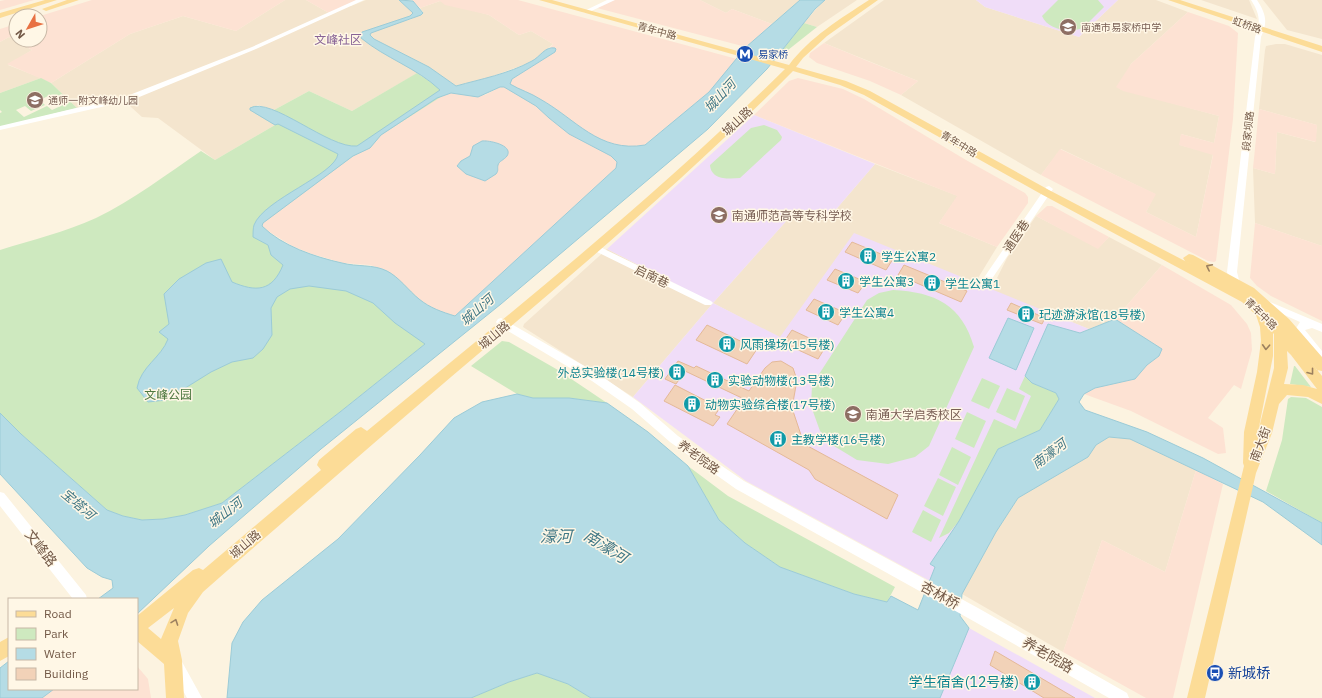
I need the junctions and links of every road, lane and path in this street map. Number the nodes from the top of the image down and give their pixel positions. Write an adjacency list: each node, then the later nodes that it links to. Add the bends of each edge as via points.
1 (54, 0): 14 (main road)
2 (75, 0): 12 (main road)
3 (361, 0): 19 (street, via 254,48 129,98)
4 (543, 0): 13 (main road, 青年中路)
5 (556, 0): 13 (main road, 青年中路)
6 (612, 0): 13 (street)
7 (867, 0): 18 (main road, 城山路, via 818,34)
8 (874, 0): 18 (main road, 城山路, via 824,34 800,56)
9 (1172, 0): 15 (main road, 虹桥路)
10 (1184, 0): 15 (main road, 虹桥路)
11 (1254, 0): 15 (street, 段家坝路, via 1264,19)
12 (48, 8)
13 (588, 10): 18 (main road, 青年中路)
14 (0, 16)
15 (1262, 29): 16 (main road, 虹桥路); 17 (main road, 虹桥路); 23 (street, 段家坝路, via 1258,37 1232,278 1236,287)
16 (1322, 45)
17 (1322, 49)
18 (785, 64): 20 (main road, 青年中路, via 846,79 880,93); 21 (main road, 城山路, via 687,168); 26 (main road, 城山路, via 703,146)
19 (0, 128)
20 (1047, 191): 22 (street, 通医巷); 23 (main road, 青年中路, via 1209,267)
21 (596, 248): 24 (street, 启南巷); 26 (main road, 城山路)
22 (984, 284)
23 (1248, 295): 25 (main road, 青年中路)
24 (708, 303)
25 (1262, 306): 27 (street); 28 (main road, 南大街, via 1275,316); 30 (main road, 青年中路, via 1298,336); 34 (main road, 南大街, one-way to 34, via 1266,328 1266,352 1251,432)
26 (504, 323): 36 (street, 养老院路, via 596,378 636,406 702,460 740,485); 39 (main road, 城山路, via 343,448 194,580); 41 (main road, 城山路, one-way to 26, via 169,641 175,622 197,586)
27 (1318, 326): 29 (street, via 1303,325 1300,330)
28 (1280, 333): 31 (main road, 青年中路, one-way to 31); 33 (main road, 南大街, via 1281,368)
29 (1322, 358)
30 (1322, 366)
31 (1322, 386)
32 (1322, 398): 33 (main road, via 1307,392 1281,390)
33 (1274, 402): 34 (main road, 南大街, via 1266,433)
34 (1249, 473): 45 (main road)
35 (0, 497): 37 (street, 文峰路)
36 (908, 577): 38 (street, 杏林桥)
37 (80, 598)
38 (973, 613): 44 (street, 养老院路)
39 (138, 624)
40 (138, 632): 41 (main road)
41 (173, 660): 42 (main road, 城山路); 43 (street)
42 (175, 698)
43 (194, 698)
44 (1122, 698)
45 (1196, 698)

